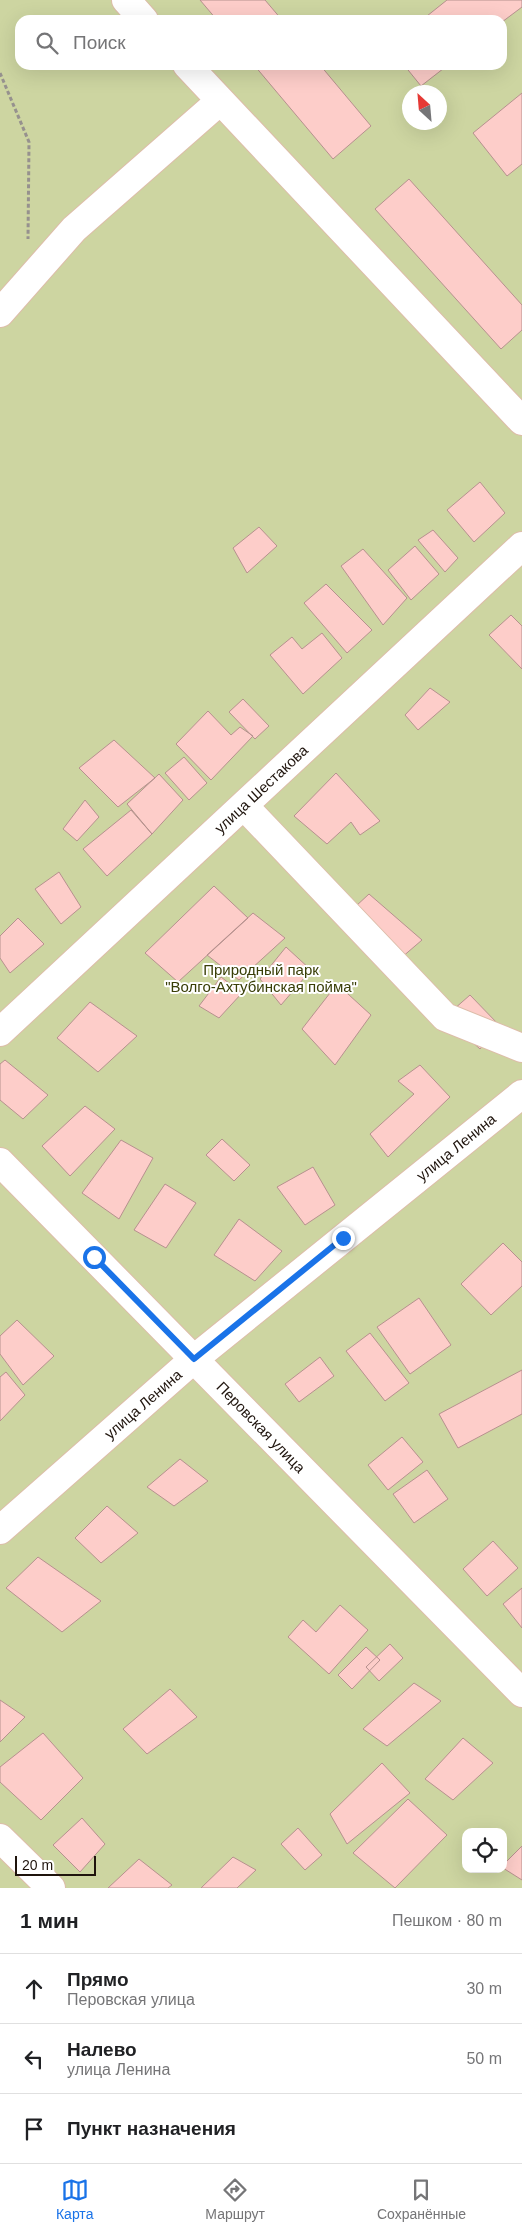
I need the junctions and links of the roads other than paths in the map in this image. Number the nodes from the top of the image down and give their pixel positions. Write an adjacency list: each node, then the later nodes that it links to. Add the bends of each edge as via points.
1 (126, 0): 2 (street)
2 (140, 15)
3 (192, 70): 4 (street)
4 (220, 101): 5 (street, via 74,228); 6 (street)
5 (0, 313)
6 (522, 421)
7 (522, 546): 8 (street, улица Шестакова)
8 (244, 806): 9 (street, улица Шестакова); 10 (street, via 445,1017)
9 (0, 1032)
10 (522, 1048)
11 (522, 1094): 13 (street, улица Ленина)
12 (0, 1162): 13 (street, Перовская улица)
13 (194, 1359): 14 (street, улица Ленина); 15 (street, Перовская улица)
14 (0, 1530)
15 (522, 1693)
16 (0, 1838): 17 (street)
17 (51, 1888)

